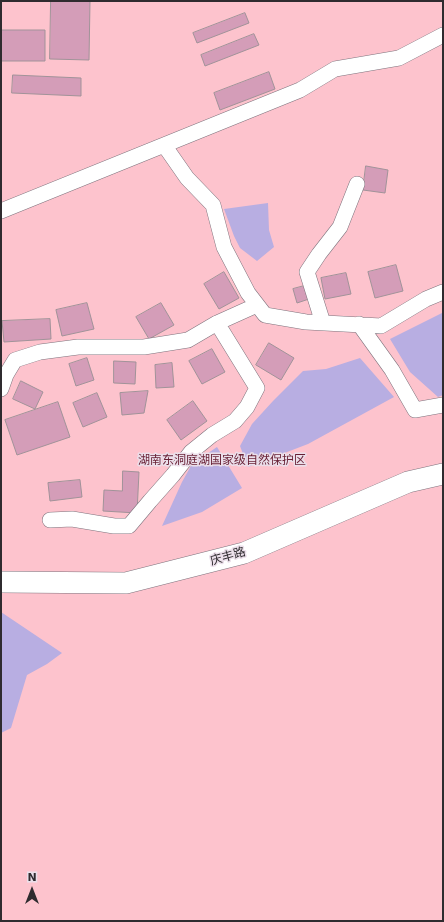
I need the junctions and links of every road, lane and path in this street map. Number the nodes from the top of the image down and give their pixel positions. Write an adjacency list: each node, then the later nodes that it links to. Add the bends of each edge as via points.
1 (443, 35): 2 (street, via 399,58 335,68 300,90)
2 (164, 145): 4 (street); 6 (street, via 187,178 213,205 224,247)
3 (356, 184): 7 (street, via 340,227 307,272)
4 (1, 211)
5 (443, 292): 9 (street, via 426,299 381,326)
6 (257, 305): 7 (street, via 265,315 306,322); 8 (street)
7 (323, 322): 9 (street)
8 (217, 324): 10 (street, via 188,340 144,348 78,348 40,352 15,360); 13 (street, via 257,388 247,407 235,421 190,452 129,526 72,519)
9 (359, 324): 11 (street, via 392,370 415,410)
10 (1, 389)
11 (443, 405)
12 (443, 474): 14 (street, 庆丰路, via 408,482 244,553 126,583)
13 (50, 520)
14 (1, 582)

